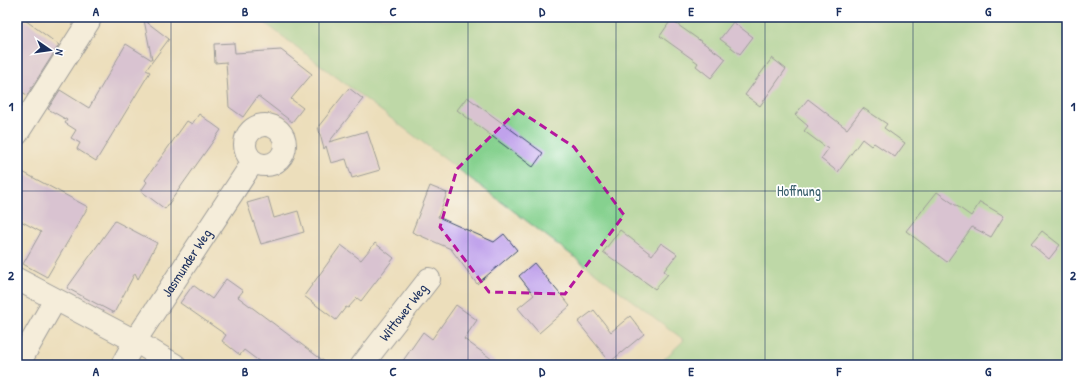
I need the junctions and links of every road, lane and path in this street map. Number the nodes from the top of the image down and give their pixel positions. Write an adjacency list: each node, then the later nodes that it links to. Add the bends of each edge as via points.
1 (88, 21): 2 (street)
2 (17, 134)
3 (253, 162): 7 (street, Jasmunder Weg)
4 (17, 279): 6 (street)
5 (430, 279): 11 (street, Wittower Weg)
6 (55, 300): 7 (street); 8 (street)
7 (135, 341): 9 (street, Jasmunder Weg); 10 (street)
8 (18, 365)
9 (122, 365)
10 (175, 365)
11 (362, 365)

